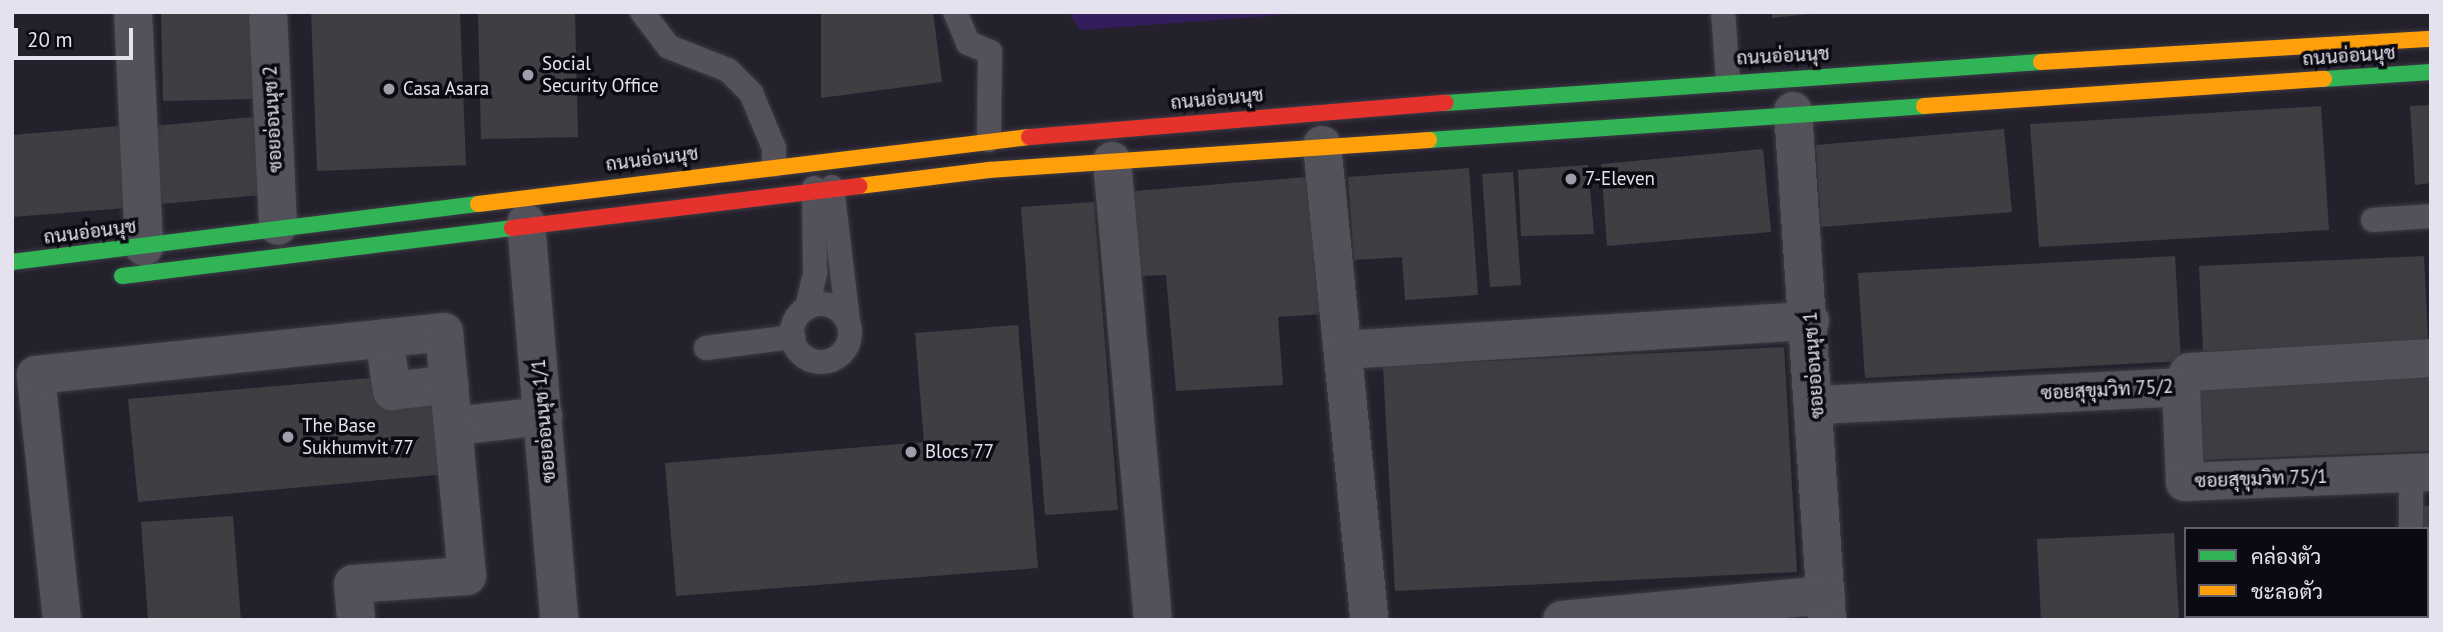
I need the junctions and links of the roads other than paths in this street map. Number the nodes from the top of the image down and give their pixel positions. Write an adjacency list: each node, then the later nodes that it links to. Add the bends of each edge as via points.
1 (133, 12): 21 (street)
2 (268, 12): 20 (street, ซอยอ่อนนุช 2)
3 (642, 12): 13 (lane, via 668,47 728,70 751,93 774,148)
4 (955, 12): 10 (lane, via 968,43 990,52)
5 (1723, 12): 8 (lane)
6 (2431, 39): 8 (main road, ถนนอ่อนนุช)
7 (2431, 72): 9 (main road, ถนนอ่อนนุช)
8 (1728, 80): 10 (main road, ถนนอ่อนนุช)
9 (1793, 111): 11 (main road, ถนนอ่อนนุช); 25 (street, ซอยอ่อนนุช 1)
10 (989, 141): 13 (main road, ถนนอ่อนนุช); 14 (main road)
11 (1322, 145): 12 (main road, ถนนอ่อนนุช); 30 (street)
12 (1112, 161): 14 (main road, ถนนอ่อนนุช); 43 (street)
13 (774, 165): 16 (main road); 20 (main road, ถนนอ่อนนุช)
14 (989, 170): 15 (main road, ถนนอ่อนนุช)
15 (823, 188): 16 (main road, ถนนอ่อนนุช); 24 (lane); 26 (lane)
16 (776, 192): 19 (main road, ถนนอ่อนนุช)
17 (2431, 216): 18 (lane)
18 (2373, 220)
19 (526, 223): 20 (main road, ถนนอ่อนนุช); 35 (street, ซอยอ่อนนุช 1/1)
20 (281, 241): 21 (main road, ถนนอ่อนนุช); 21 (main road, ถนนอ่อนนุช)
21 (145, 260): 22 (main road, ถนนอ่อนนุช); 23 (main road, ถนนอ่อนนุช)
22 (12, 262)
23 (106, 278)
24 (807, 308): 26 (lane, via 826,304); 27 (lane)
25 (1810, 321): 30 (street); 34 (street, ซอยอ่อนนุช 1)
26 (848, 322): 27 (lane, via 846,348 832,359 805,356)
27 (793, 337): 29 (lane)
28 (384, 338): 32 (street, via 444,332); 32 (street, via 392,391); 40 (street, via 36,375)
29 (706, 348)
30 (1343, 350): 44 (street)
31 (2431, 358): 33 (street, ซอยสุขุมวิท 75/2, via 2189,372)
32 (450, 383): 36 (street)
33 (2181, 387): 34 (street, ซอยสุขุมวิท 75/2); 37 (street, ซอยสุขุมวิท 75/1, via 2185,482)
34 (1817, 405): 39 (street, ซอยอ่อนนุช 1)
35 (543, 416): 36 (street); 42 (street, ซอยอ่อนนุช 1/1)
36 (455, 426): 41 (street, via 467,576 353,584)
37 (2421, 472): 38 (lane)
38 (2411, 527)
39 (1827, 608): 45 (street)
40 (62, 620)
41 (356, 620)
42 (559, 620)
43 (1153, 620)
44 (1369, 620)
45 (1562, 620)

